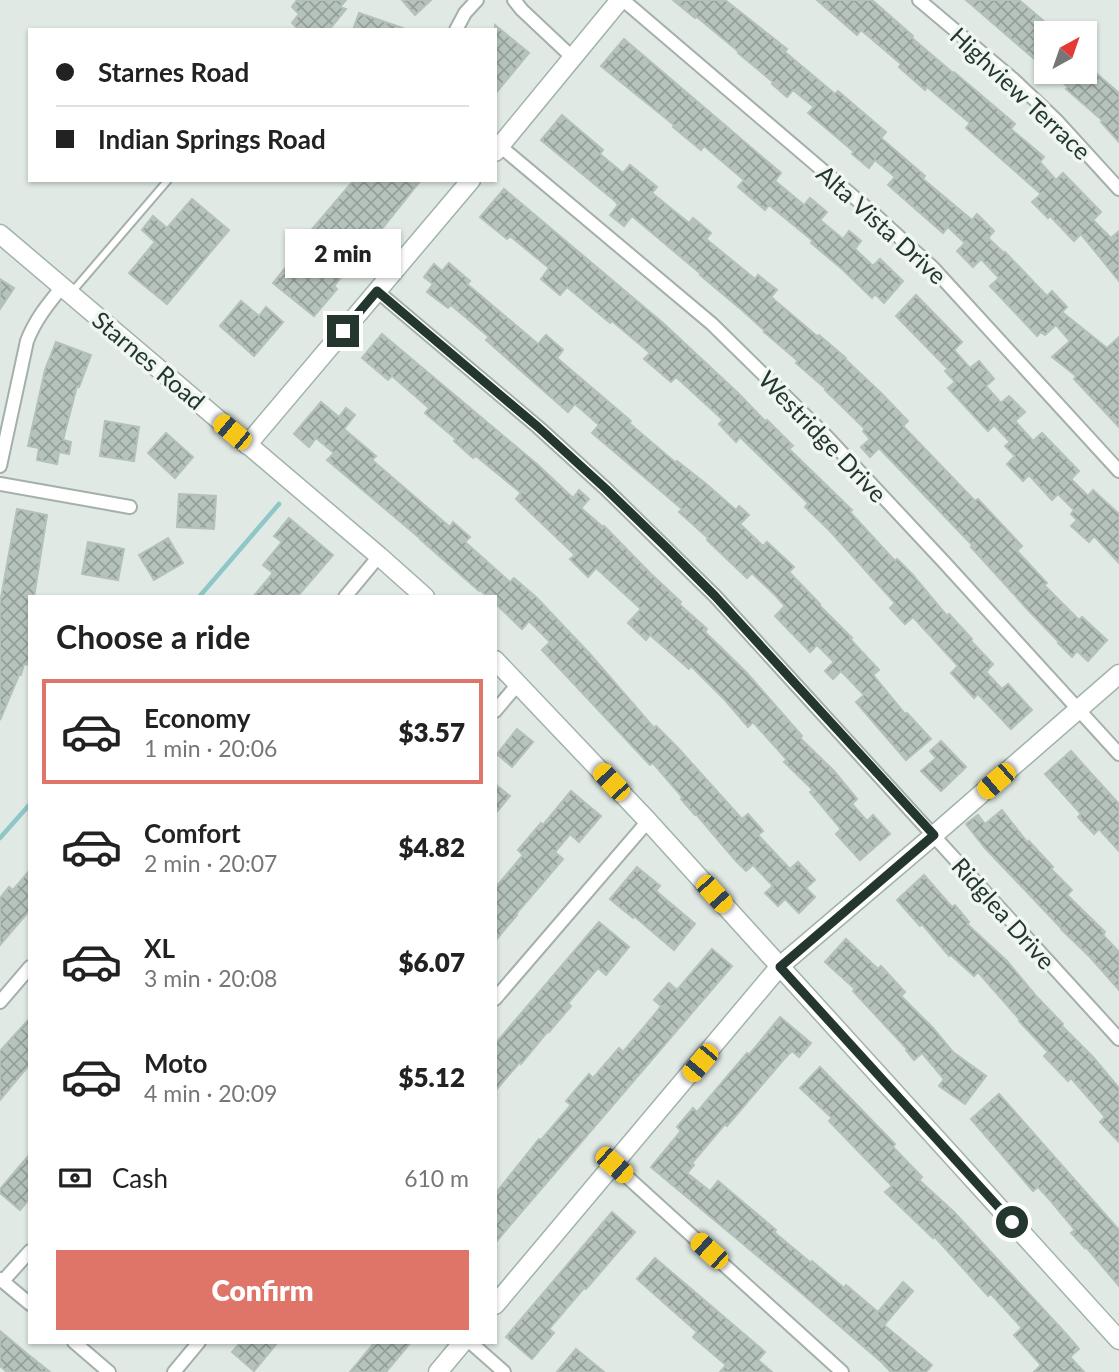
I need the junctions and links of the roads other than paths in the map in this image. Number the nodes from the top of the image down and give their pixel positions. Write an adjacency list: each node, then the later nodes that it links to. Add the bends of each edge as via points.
1 (477, 0): 5 (street)
2 (514, 0): 6 (street)
3 (622, 0): 6 (main road); 16 (street, Alta Vista Drive, via 933,268)
4 (919, 0): 10 (street, Highview Terrace, via 1022,88)
5 (457, 28)
6 (572, 57): 7 (main road)
7 (498, 149): 26 (street, Westridge Drive, via 712,324 828,438)
8 (166, 182): 12 (lane)
9 (469, 182): 13 (main road)
10 (1119, 189)
11 (0, 234): 12 (main road, Starnes Road)
12 (66, 290): 14 (main road, Starnes Road); 15 (street, via 43,309 27,341)
13 (377, 291): 14 (main road); 29 (street, Ridglea Drive, via 538,427 668,549)
14 (247, 445): 19 (main road, Starnes Road)
15 (0, 466)
16 (1119, 471)
17 (0, 484): 18 (street)
18 (130, 507)
19 (379, 556): 20 (street); 21 (main road, Starnes Road)
20 (347, 595)
21 (423, 595)
22 (497, 662): 24 (main road)
23 (1119, 674): 26 (main road)
24 (519, 684): 25 (street); 28 (main road)
25 (497, 709)
26 (1077, 709): 27 (street, Westridge Drive); 29 (main road)
27 (1119, 754)
28 (648, 821): 30 (main road); 32 (street)
29 (934, 835): 30 (main road); 34 (street, Ridglea Drive)
30 (780, 967): 35 (main road); 40 (main road)
31 (28, 969): 33 (street)
32 (497, 997)
33 (0, 1002)
34 (1119, 1039)
35 (614, 1165): 39 (main road); 49 (street)
36 (28, 1253): 37 (street)
37 (1, 1280): 38 (street)
38 (28, 1302)
39 (497, 1303)
40 (1119, 1340)
41 (76, 1344): 45 (street)
42 (198, 1344): 46 (street)
43 (461, 1344): 47 (main road)
44 (472, 1344): 48 (street)
45 (109, 1372)
46 (174, 1372)
47 (438, 1372)
48 (504, 1372)
49 (842, 1372)

